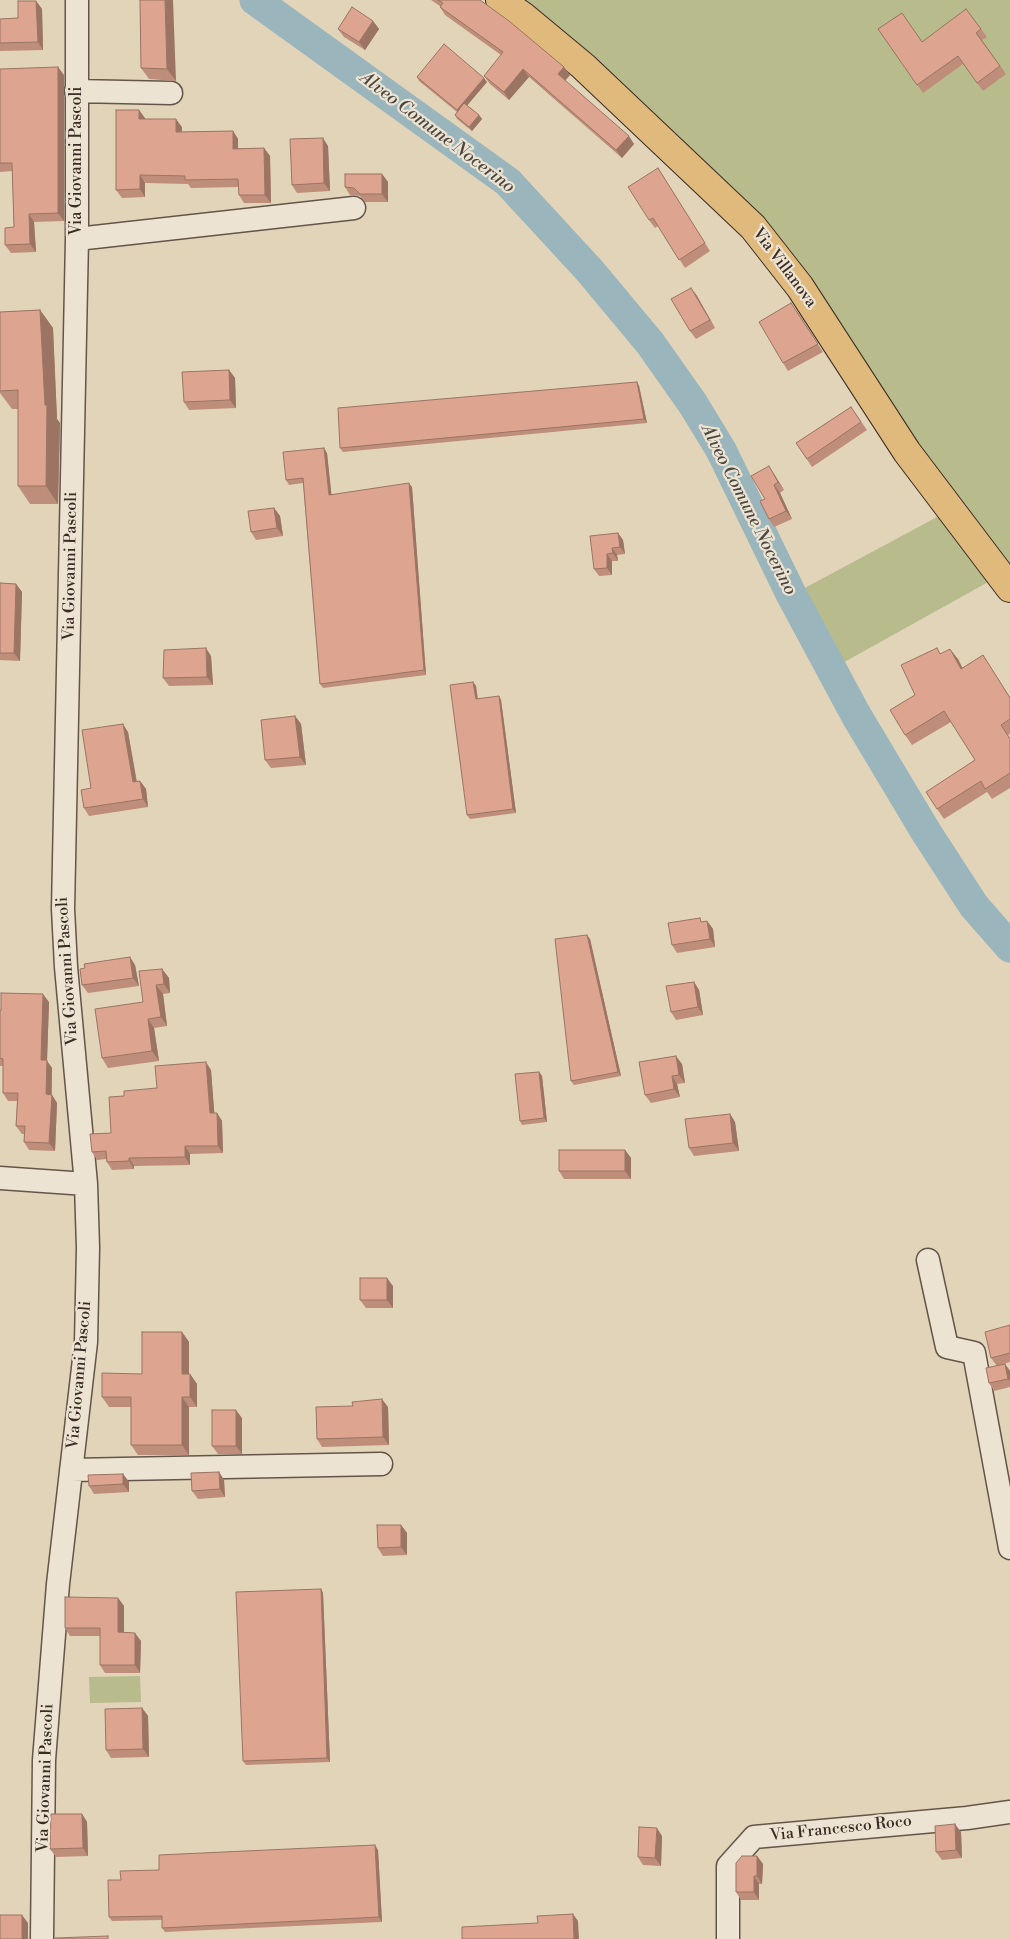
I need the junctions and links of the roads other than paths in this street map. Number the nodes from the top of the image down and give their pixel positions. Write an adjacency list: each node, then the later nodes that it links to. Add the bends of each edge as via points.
1 (77, 0): 3 (street, Via Giovanni Pascoli)
2 (500, 0): 7 (main road, Via Villanova, via 583,66 753,227 800,287 907,452)
3 (76, 91): 4 (street); 6 (street, Via Giovanni Pascoli)
4 (171, 93)
5 (354, 208): 6 (street)
6 (78, 239): 9 (street, Via Giovanni Pascoli, via 63,909)
7 (1010, 588)
8 (0, 1178): 9 (street)
9 (86, 1184): 12 (street, Via Giovanni Pascoli, via 86,1342)
10 (928, 1260): 13 (street, via 947,1347 974,1353)
11 (382, 1464): 12 (street)
12 (71, 1470): 15 (street, Via Giovanni Pascoli, via 44,1760)
13 (1010, 1548)
14 (1010, 1812): 16 (street, Via Francesco Roco, via 754,1838 728,1866)
15 (42, 1939)
16 (728, 1939)

